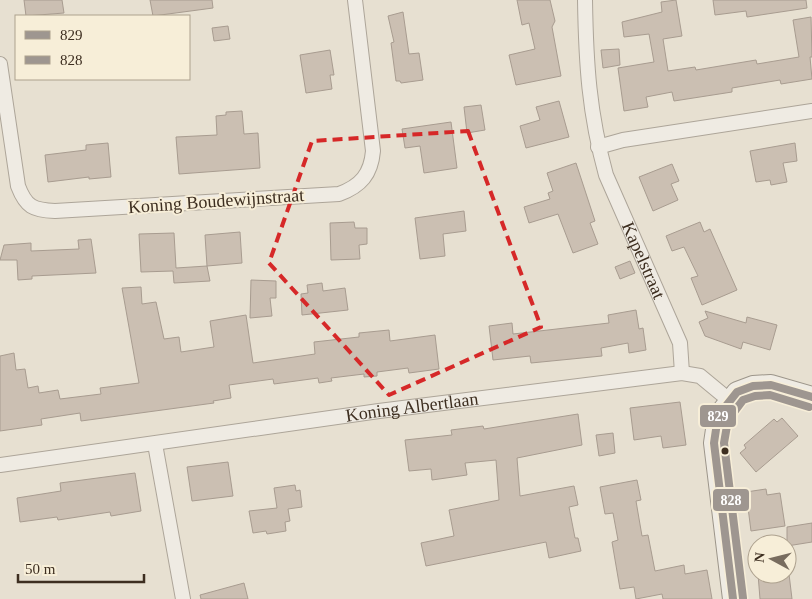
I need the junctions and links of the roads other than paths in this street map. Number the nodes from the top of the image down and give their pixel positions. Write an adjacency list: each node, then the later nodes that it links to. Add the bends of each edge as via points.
1 (354, 0): 3 (street, Koning Boudewijnstraat, via 372,158 367,175 351,190 340,194 55,211 34,208 24,201 18,186)
2 (585, 0): 5 (street, Kapelstraat, via 586,74)
3 (0, 64)
4 (812, 111): 5 (street, via 623,140)
5 (598, 147): 6 (street, Kapelstraat, via 606,175 680,343)
6 (682, 373): 8 (street, Koning Albertlaan, via 700,376); 9 (street, Koning Albertlaan, via 379,411)
7 (812, 397): 8 (main road, via 763,385 741,390)
8 (729, 400): 12 (main road, via 718,416 714,443)
9 (155, 444): 10 (street, Koning Albertlaan); 11 (street)
10 (0, 465)
11 (184, 599)
12 (733, 599)

